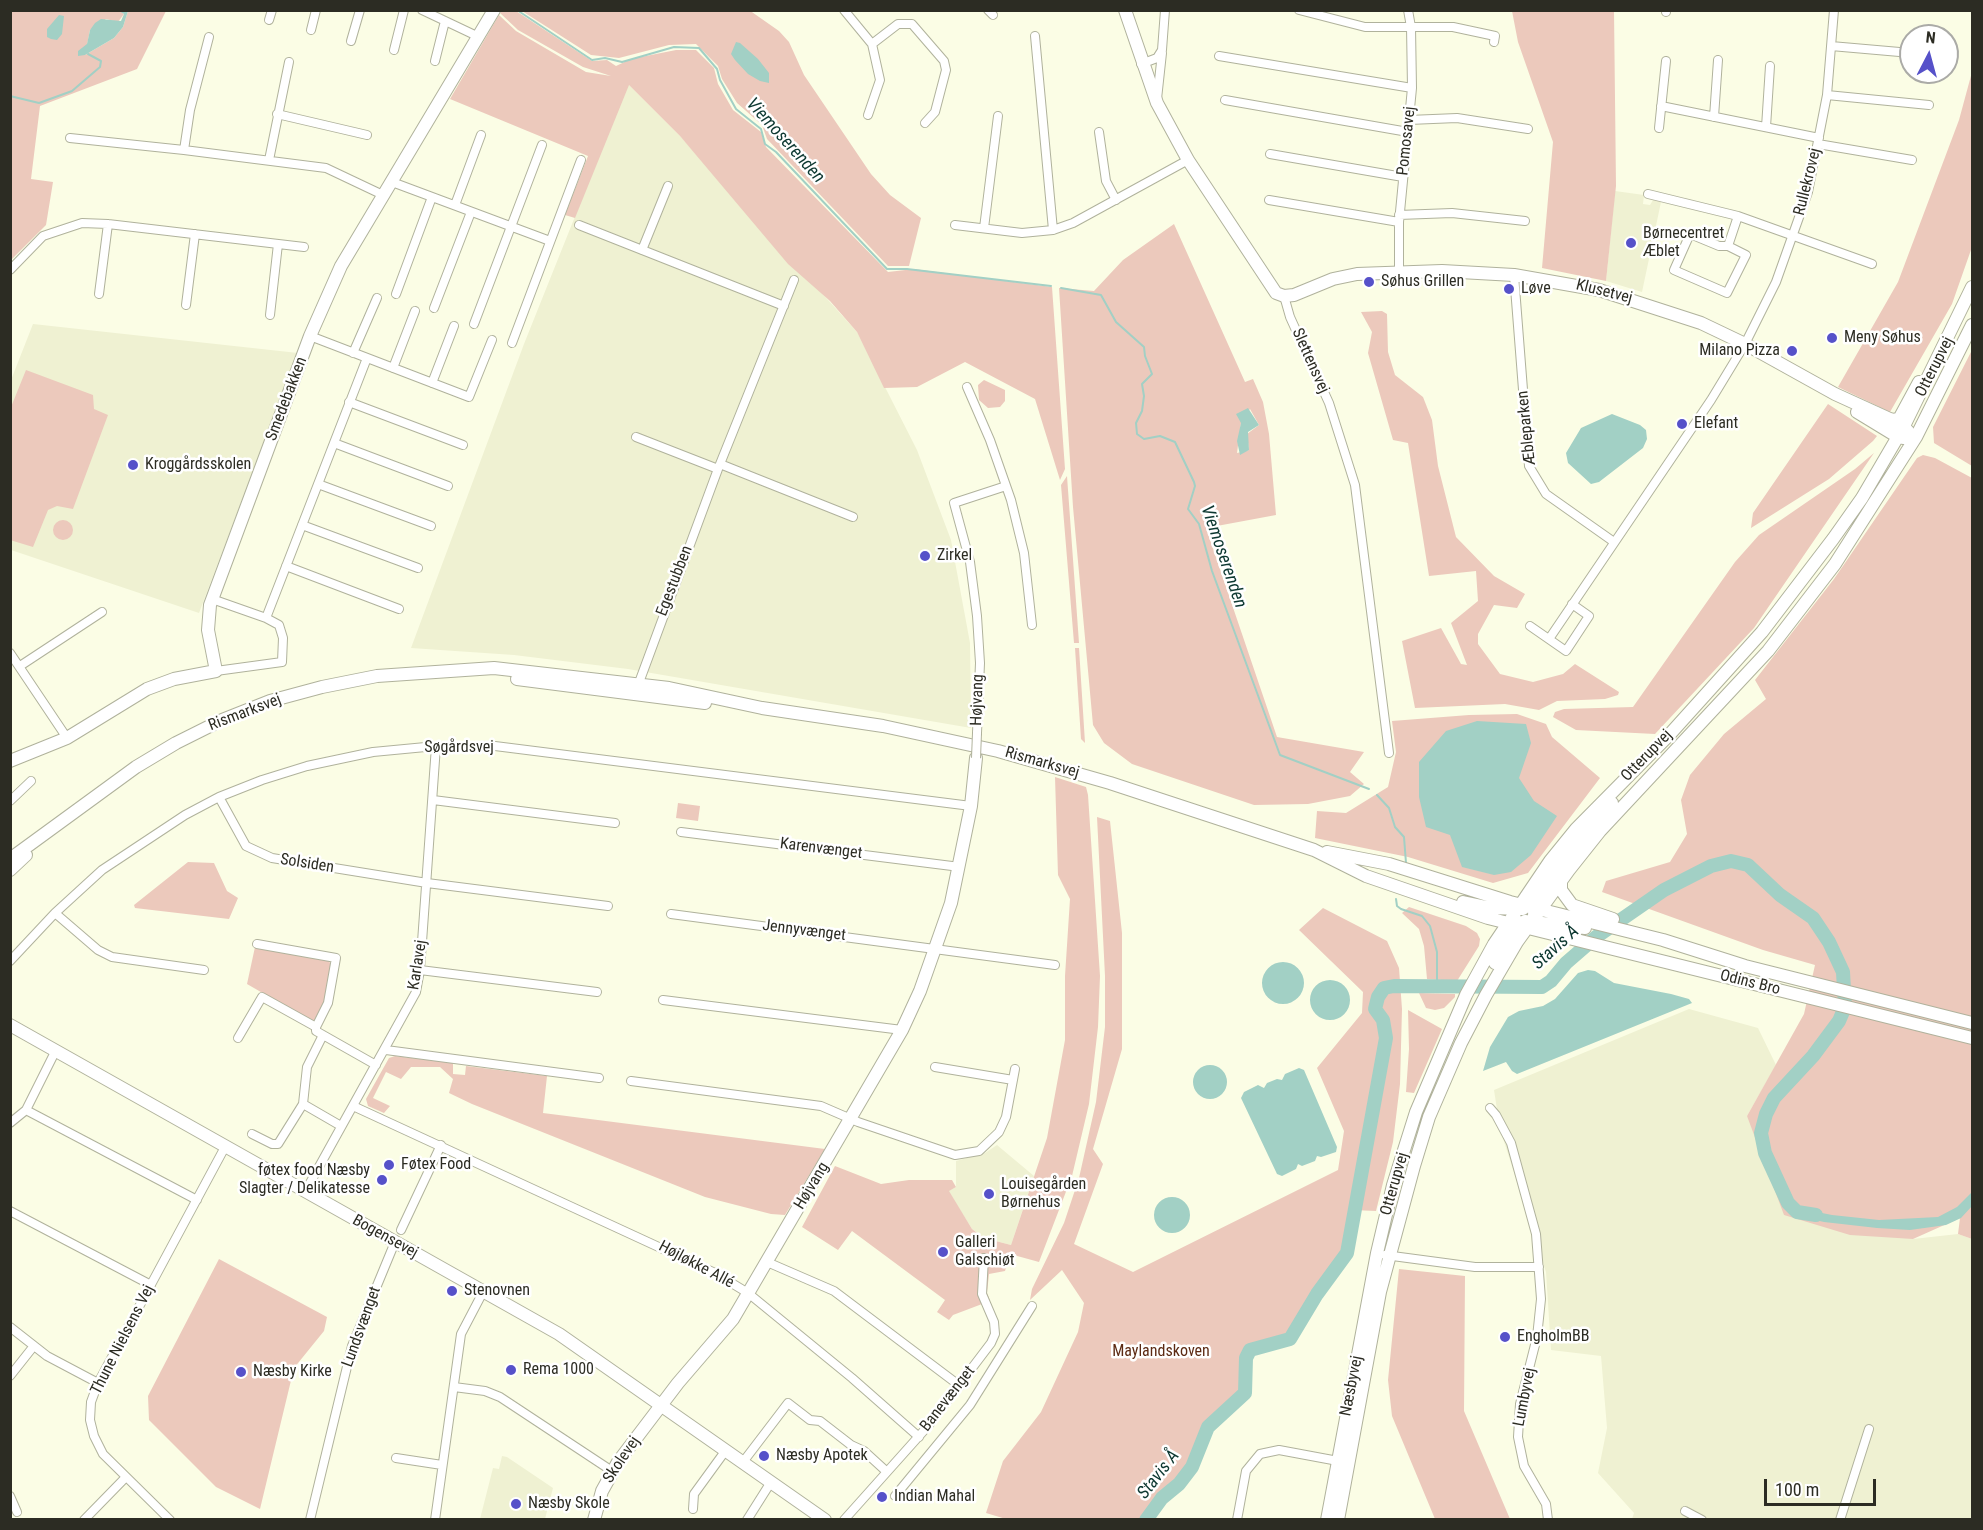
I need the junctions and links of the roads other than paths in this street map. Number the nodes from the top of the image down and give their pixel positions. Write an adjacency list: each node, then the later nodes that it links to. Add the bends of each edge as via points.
1 (272, 10): 13 (street)
2 (316, 10): 16 (street)
3 (360, 10): 20 (street)
4 (404, 10): 24 (street)
5 (422, 10): 14 (street)
6 (494, 10): 19 (main road, Smedebakken)
7 (844, 10): 22 (street)
8 (1125, 10): 32 (main road, Slettensvej)
9 (1166, 10): 25 (street)
10 (1299, 10): 15 (street, via 1365,27)
11 (1408, 10): 15 (street, Pomosavej)
12 (1834, 10): 23 (street, Rullekrovej)
13 (269, 20)
14 (445, 21): 19 (street); 28 (street)
15 (1411, 27): 21 (street, via 1461,28 1495,36); 34 (street, Pomosavej)
16 (311, 30)
17 (1035, 36): 80 (street)
18 (209, 37): 56 (street)
19 (479, 38): 63 (main road, Smedebakken)
20 (351, 41)
21 (1494, 42)
22 (872, 44): 41 (street, via 880,80); 45 (street, via 898,24 912,24 944,61 946,70 935,112)
23 (1831, 46): 26 (street); 35 (street, Rullekrovej)
24 (394, 50)
25 (1162, 50): 32 (street, via 1157,58); 37 (street)
26 (1899, 52)
27 (1219, 56): 34 (street)
28 (435, 60)
29 (1718, 60): 43 (street)
30 (1666, 61): 39 (street)
31 (289, 62): 40 (street)
32 (1141, 64): 37 (main road, Slettensvej)
33 (1770, 66): 46 (street)
34 (1412, 88): 44 (street, Pomosavej)
35 (1827, 95): 38 (street); 54 (street, Rullekrovej)
36 (1225, 100): 50 (street)
37 (1157, 103): 60 (main road, Slettensvej)
38 (1929, 105)
39 (1661, 106): 43 (street); 47 (street)
40 (277, 114): 51 (street); 58 (street)
41 (868, 115)
42 (998, 116): 79 (street)
43 (1714, 117): 46 (street)
44 (1409, 120): 48 (street, via 1457,118); 50 (street, Pomosavej)
45 (925, 123)
46 (1766, 127): 54 (street)
47 (1659, 128)
48 (1528, 129)
49 (1099, 132): 68 (street, via 1106,181)
50 (1408, 132): 62 (street, Pomosavej)
51 (367, 135)
52 (481, 135): 70 (street)
53 (70, 138): 56 (street)
54 (1819, 141): 61 (street); 82 (street, Rullekrovej)
55 (542, 145): 78 (street)
56 (184, 150): 58 (street)
57 (1270, 154): 62 (street)
58 (269, 160): 66 (street, via 326,168)
59 (581, 160): 83 (street)
60 (1188, 160): 68 (street); 96 (main road, Slettensvej, via 1275,293)
61 (1912, 160)
62 (1403, 177): 73 (street, Pomosavej)
63 (392, 182): 66 (main road, Smedebakken); 67 (street)
64 (668, 186): 87 (street)
65 (1648, 194): 72 (street)
66 (383, 195): 107 (main road, Smedebakken, via 341,266)
67 (432, 197): 70 (street); 95 (street)
68 (1116, 200): 80 (street)
69 (1269, 200): 73 (street)
70 (455, 205): 71 (street)
71 (471, 212): 78 (street); 100 (street)
72 (1738, 216): 82 (street); 85 (street)
73 (1399, 219): 74 (street, via 1452,213); 90 (street, Pomosavej)
74 (1526, 221)
75 (108, 224): 81 (street); 89 (street, via 82,223 43,236); 94 (street)
76 (579, 225): 87 (street)
77 (955, 225): 79 (street)
78 (510, 226): 83 (street); 103 (street)
79 (984, 228): 80 (street)
80 (1053, 230)
81 (195, 234): 84 (street); 98 (street)
82 (1794, 236): 88 (street); 110 (street, Rullekrovej)
83 (550, 241): 109 (street)
84 (279, 244): 86 (street); 102 (street)
85 (1728, 246): 85 (street, via 1690,234 1674,270 1727,293 1746,255)
86 (304, 247)
87 (642, 250): 99 (street)
88 (1872, 264)
89 (10, 270)
90 (1399, 272): 91 (main road, Klusetvej); 96 (main road, Klusetvej, via 1333,279)
91 (1514, 275): 110 (main road, Klusetvej, via 1558,281 1639,301); 130 (street, Æbleparken, via 1529,466 1546,494)
92 (794, 280): 99 (street, Egestubben)
93 (1972, 287): 106 (main road, Otterupvej)
94 (99, 294)
95 (396, 294)
96 (1284, 296): 147 (street, Slettensvej, via 1333,414 1355,485)
97 (377, 298): 111 (street)
98 (186, 305)
99 (784, 306): 123 (street, Egestubben)
100 (434, 308)
101 (415, 311): 113 (street)
102 (270, 315)
103 (474, 324)
104 (1972, 325): 119 (main road, Otterupvej)
105 (454, 326): 114 (street)
106 (1952, 333): 118 (main road, via 1899,419); 119 (main road, Otterupvej)
107 (310, 336): 111 (street); 133 (main road, Smedebakken)
108 (492, 340): 114 (street, via 469,397)
109 (512, 343)
110 (1745, 344): 116 (main road, Klusetvej); 130 (street, via 1712,400)
111 (353, 353): 112 (street)
112 (367, 358): 113 (street); 117 (street)
113 (393, 368): 114 (street)
114 (432, 383)
115 (967, 387): 126 (street)
116 (1835, 394): 118 (main road, Klusetvej); 119 (main road, Klusetvej)
117 (350, 402): 121 (street); 122 (street)
118 (1892, 420): 119 (main road, Klusetvej)
119 (1905, 435): 162 (main road, Otterupvej, via 1853,538 1768,651 1600,831); 167 (main road, Otterupvej, via 1802,583 1670,734 1576,829)
120 (636, 437): 123 (street)
121 (334, 443): 124 (street); 125 (street)
122 (463, 445)
123 (719, 467): 127 (street); 144 (street, Egestubben)
124 (318, 484): 128 (street); 129 (street)
125 (448, 486)
126 (1006, 486): 138 (street, via 1024,552); 148 (street, Højvang, bridge, via 954,503 970,562 977,616 980,656)
127 (853, 517)
128 (302, 525): 131 (street); 132 (street)
129 (431, 526)
130 (1614, 542): 134 (street)
131 (286, 566): 135 (street); 137 (street)
132 (418, 568)
133 (212, 599): 137 (street); 143 (main road, Smedebakken, via 208,630)
134 (1572, 604): 140 (street); 140 (street, via 1590,616 1566,651)
135 (399, 609)
136 (102, 612): 142 (street)
137 (266, 618): 143 (street, via 279,625 282,662)
138 (1032, 626)
139 (1530, 626): 140 (street)
140 (1549, 639)
141 (10, 653): 142 (street)
142 (20, 666): 145 (street)
143 (216, 671): 145 (main road, via 147,689)
144 (637, 689): 156 (main road, Rismarksvej, via 494,668 377,676 322,687 270,701 176,742); 158 (main road, Rismarksvej, via 883,726 998,751)
145 (67, 738): 149 (main road)
146 (436, 746): 151 (street, Søgårdsvej, via 373,752 307,766); 152 (street, Karlavej); 154 (street, Søgårdsvej, via 495,746)
147 (1389, 753)
148 (976, 758): 154 (main road, Højvang)
149 (10, 761)
150 (31, 781): 153 (street)
151 (219, 796): 163 (street, Solsiden, via 239,837 258,854); 165 (street, Søgårdsvej, via 102,870)
152 (433, 800): 155 (street); 163 (street, Karlavej)
153 (10, 801)
154 (971, 806): 160 (main road, Højvang)
155 (615, 823)
156 (55, 827): 159 (main road, Rismarksvej); 161 (main road, Rismarksvej)
157 (681, 832): 160 (street, Karenvænget)
158 (1314, 850): 167 (main road, Rismarksvej, via 1389,864); 167 (main road, Rismarksvej, via 1400,890)
159 (10, 859)
160 (960, 867): 171 (main road, Højvang)
161 (10, 870)
162 (1561, 880): 167 (main road, Otterupvej); 168 (main road, via 1561,890 1572,905)
163 (427, 883): 164 (street, Solsiden); 176 (street, Karlavej)
164 (608, 906)
165 (56, 913): 173 (street, Søgårdsvej); 175 (street, via 98,950 112,957)
166 (671, 914): 171 (street, Jennyvænget)
167 (1523, 916): 168 (main road); 177 (main road, Otterupvej); 177 (main road, Otterupvej); 188 (main road, Odins Bro, via 1570,938)
168 (1597, 923): 169 (main road); 169 (main road)
169 (1624, 929): 172 (main road); 172 (main road, Odins Bro)
170 (257, 944): 184 (street, via 336,958 328,1003)
171 (936, 949): 174 (street); 185 (main road, Højvang)
172 (1721, 958): 182 (main road, Odins Bro)
173 (10, 961)
174 (1055, 965)
175 (204, 970)
176 (420, 970): 178 (street); 190 (street, Karlavej, via 407,1012)
177 (1485, 980): 179 (main road, Otterupvej); 179 (main road, Otterupvej)
178 (597, 992)
179 (1476, 995): 213 (main road, Otterupvej, via 1416,1112); 214 (main road, Otterupvej, via 1429,1117)
180 (663, 1000): 185 (street)
181 (10, 1018): 189 (main road, Bogensevej)
182 (1972, 1023)
183 (10, 1025): 189 (main road, Bogensevej)
184 (316, 1027): 186 (street); 187 (street, via 262,997)
185 (902, 1030): 202 (main road, Højvang)
186 (323, 1035): 192 (street); 198 (street, via 307,1067)
187 (238, 1038)
188 (1972, 1038)
189 (34, 1039): 191 (main road, Bogensevej)
190 (386, 1050): 192 (street, Karlavej); 195 (street)
191 (55, 1052): 201 (street); 207 (main road, Bogensevej)
192 (376, 1065): 199 (street, Karlavej)
193 (935, 1066): 196 (street)
194 (1015, 1069): 196 (street)
195 (599, 1078)
196 (1013, 1080): 202 (street, via 1006,1118 999,1132 979,1151 964,1155 942,1153)
197 (631, 1081): 202 (street, via 821,1106)
198 (303, 1104): 204 (street); 205 (street, via 278,1144)
199 (354, 1106): 204 (street, Karlavej); 206 (street, Højløkke Allé)
200 (1490, 1108): 217 (street, Lumbyvej, via 1511,1143 1536,1233)
201 (26, 1110): 203 (street); 209 (street)
202 (852, 1119): 216 (main road, Højvang)
203 (10, 1123)
204 (341, 1126): 208 (street, Karlavej)
205 (252, 1134)
206 (441, 1145): 211 (street); 220 (street, Højløkke Allé, via 674,1252)
207 (225, 1147): 208 (main road, Bogensevej); 209 (street, Thune Nielsens Vej)
208 (305, 1192): 212 (main road, Bogensevej)
209 (197, 1200): 218 (street, Thune Nielsens Vej)
210 (10, 1211): 218 (street)
211 (401, 1230)
212 (395, 1242): 219 (main road, Bogensevej); 247 (street, Lundsvænget, via 352,1346)
213 (1377, 1253): 214 (street); 233 (main road, Næsbyvej)
214 (1389, 1257): 217 (street, via 1475,1267); 255 (main road, Næsbyvej)
215 (984, 1258): 226 (street, Banevænget, via 982,1294 995,1334)
216 (767, 1262): 220 (main road, Højvang); 226 (street, via 834,1292)
217 (1539, 1267): 256 (street, Lumbyvej, via 1538,1337 1520,1404 1518,1437 1524,1466 1546,1504)
218 (151, 1285): 225 (street, Thune Nielsens Vej)
219 (483, 1292): 227 (street, via 461,1334); 228 (main road, Bogensevej, via 559,1334)
220 (748, 1293): 228 (main road, Højvang, via 719,1338); 230 (street, Højløkke Allé)
221 (1032, 1306): 240 (street, Banevænget, via 970,1405)
222 (10, 1327): 223 (street)
223 (33, 1347): 224 (street); 225 (street)
224 (10, 1376)
225 (98, 1383): 238 (street, Thune Nielsens Vej, via 91,1402 94,1436 104,1454)
226 (960, 1386): 230 (street, Banevænget)
227 (454, 1387): 235 (street); 236 (street, via 500,1397)
228 (661, 1405): 231 (main road, Bogensevej); 236 (main road, Skolevej)
229 (1869, 1429): 258 (street)
230 (918, 1437): 237 (street, Banevænget)
231 (726, 1450): 234 (main road, Bogensevej); 242 (street, via 694,1494)
232 (396, 1458): 235 (street)
233 (1338, 1461): 253 (street, via 1279,1450 1260,1454 1246,1471); 254 (main road, Næsbyvej)
234 (743, 1462): 237 (street, via 788,1402 810,1420 819,1421 864,1451); 239 (main road, Bogensevej)
235 (442, 1465): 248 (street)
236 (612, 1471): 249 (main road, Skolevej)
237 (887, 1472): 252 (street, Banevænget)
238 (126, 1477): 245 (street); 246 (street, Thune Nielsens Vej)
239 (771, 1482): 250 (street); 251 (main road, Bogensevej)
240 (895, 1496)
241 (11, 1499): 244 (street)
242 (693, 1509)
243 (1684, 1511): 257 (street)
244 (17, 1512)
245 (84, 1520)
246 (170, 1520)
247 (310, 1520)
248 (435, 1520)
249 (594, 1520)
250 (747, 1520)
251 (825, 1520)
252 (844, 1520)
253 (1237, 1520)
254 (1326, 1520)
255 (1338, 1520)
256 (1548, 1520)
257 (1702, 1520)
258 (1840, 1520)

